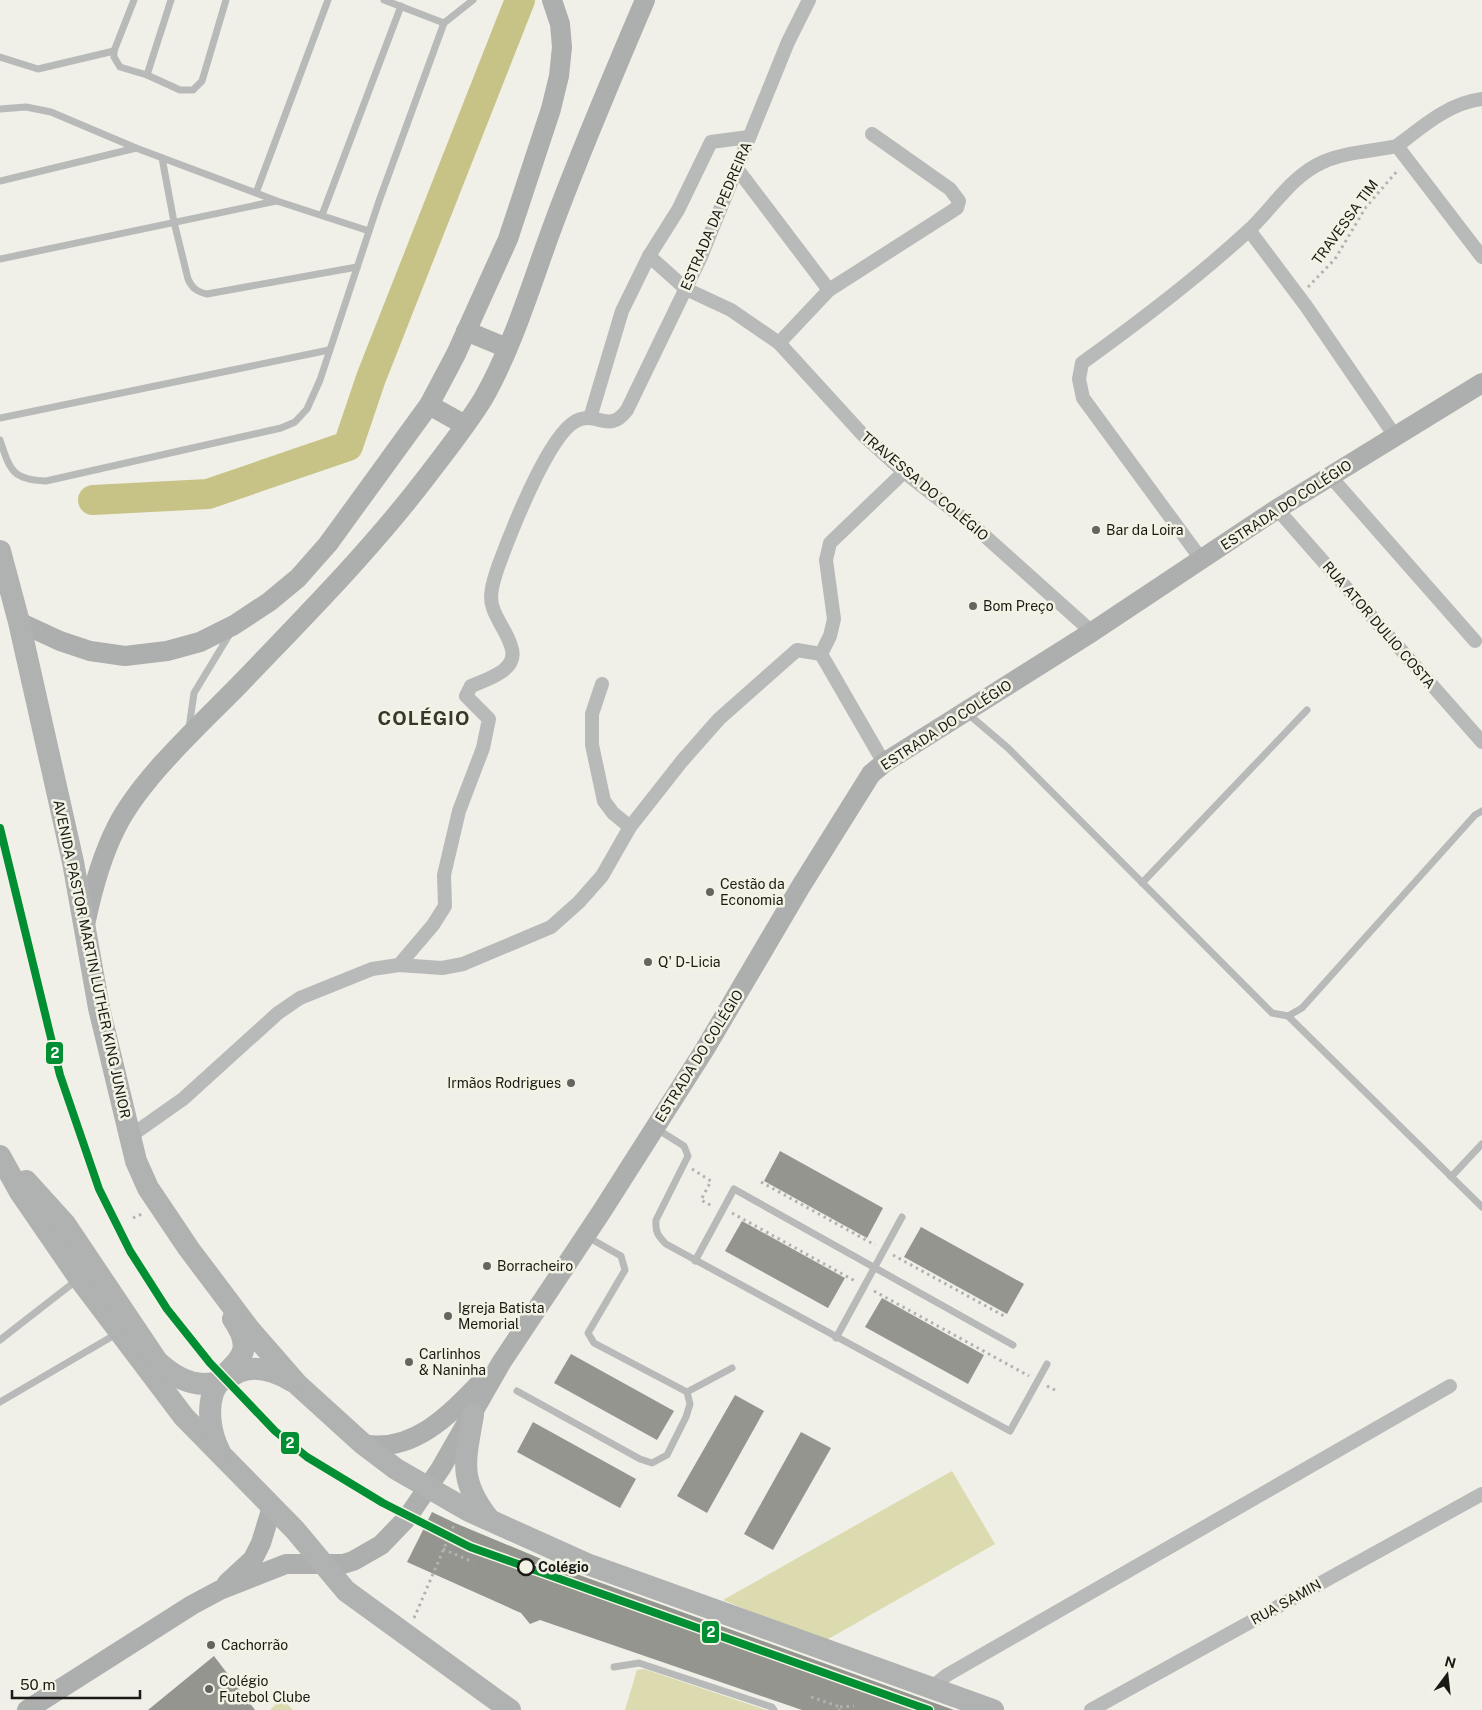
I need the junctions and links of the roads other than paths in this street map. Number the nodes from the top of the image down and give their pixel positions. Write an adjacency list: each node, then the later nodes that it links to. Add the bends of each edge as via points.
1 (134, 0): 12 (lane)
2 (171, 0): 14 (lane)
3 (226, 0): 14 (lane, via 202,81 193,90 180,90)
4 (328, 0): 24 (lane)
5 (384, 0): 10 (lane)
6 (473, 0): 11 (lane)
7 (552, 0): 36 (main road, via 560,24 562,47 551,109 508,240)
8 (645, 0): 38 (main road, via 574,170)
9 (809, 0): 18 (street, ESTRADA DA PEDREIRA)
10 (401, 6): 11 (lane); 26 (lane)
11 (444, 23): 29 (lane)
12 (114, 51): 13 (lane, via 38,69); 14 (lane, via 120,67)
13 (0, 57)
14 (147, 75)
15 (1482, 100): 19 (street, via 1469,101 1443,113)
16 (0, 109): 20 (lane, via 26,107 51,112)
17 (872, 134): 35 (street, via 950,189 959,201 950,213)
18 (749, 137): 22 (street, ESTRADA DA PEDREIRA); 30 (street, via 711,142 678,210)
19 (1397, 146): 28 (street, via 1324,162 1292,184); 31 (street)
20 (136, 148): 21 (lane); 23 (lane)
21 (162, 158): 24 (lane); 27 (lane)
22 (738, 170): 34 (street, ESTRADA DA PEDREIRA); 35 (street)
23 (0, 181)
24 (256, 193): 25 (lane)
25 (277, 201): 26 (lane); 27 (lane)
26 (322, 215): 29 (lane)
27 (174, 222): 32 (lane); 33 (lane, via 188,279 192,287 207,294)
28 (1249, 230): 45 (street); 51 (street, via 1152,312 1082,363 1079,378 1083,398)
29 (369, 231): 33 (lane)
30 (649, 256): 34 (street, TRAVESSA DO COLÉGIO); 43 (street, via 622,311)
31 (1482, 257)
32 (0, 259)
33 (357, 267): 39 (lane)
34 (686, 289): 37 (street, TRAVESSA DO COLÉGIO, via 731,310); 43 (street, ESTRADA DA PEDREIRA, via 627,410 619,420 611,423)
35 (828, 290): 37 (street)
36 (466, 331): 38 (main road); 41 (main road)
37 (779, 343): 47 (street, TRAVESSA DO COLÉGIO, via 863,435)
38 (507, 348): 44 (main road, via 483,398)
39 (329, 350): 42 (lane); 46 (lane, via 320,380 306,409 296,422 281,428 46,481 31,481 11,471)
40 (1482, 383): 45 (main road, ESTRADA DO COLÉGIO)
41 (429, 404): 44 (main road); 53 (main road, via 328,544 298,578 270,602)
42 (0, 418)
43 (590, 418): 67 (street, via 576,421 566,428 540,467 498,568 492,588 492,607 512,647 511,662 501,674 471,686 466,696 489,719 483,748 459,811 444,875 445,906)
44 (464, 426): 60 (main road, via 408,501 345,576)
45 (1395, 436): 48 (main road, ESTRADA DO COLÉGIO)
46 (0, 440)
47 (904, 472): 54 (street, TRAVESSA DO COLÉGIO, via 977,529); 56 (street, via 830,543 826,560 834,619)
48 (1330, 476): 49 (main road, ESTRADA DO COLÉGIO); 55 (street)
49 (1277, 509): 51 (main road, ESTRADA DO COLÉGIO); 61 (street, RUA ATOR DULIO COSTA)
50 (0, 551): 52 (main road, AVENIDA PASTOR MARTIN LUTHER KING JUNIOR)
51 (1201, 559): 54 (main road, ESTRADA DO COLÉGIO)
52 (19, 622): 53 (main road, via 90,651 125,656 167,651 200,642); 66 (main road, AVENIDA PASTOR MARTIN LUTHER KING JUNIOR)
53 (234, 625): 60 (lane, via 194,693)
54 (1092, 632): 59 (main road, ESTRADA DO COLÉGIO)
55 (1475, 641)
56 (821, 654): 62 (street); 64 (street, via 798,650 787,657 720,719)
57 (602, 684): 64 (street, via 592,714 592,745 604,801)
58 (1307, 710): 65 (lane)
59 (965, 711): 62 (main road, ESTRADA DO COLÉGIO); 65 (lane, via 1008,748)
60 (189, 736): 66 (main road, via 138,794 118,825 92,892)
61 (1482, 742)
62 (884, 763): 69 (main road, ESTRADA DO COLÉGIO, via 857,793)
63 (1482, 811): 68 (lane, via 1474,814 1302,1008)
64 (630, 827): 67 (street, via 602,876 551,927 464,964 442,968)
65 (1142, 883): 68 (lane, via 1272,1014)
66 (85, 927): 70 (main road, AVENIDA PASTOR MARTIN LUTHER KING JUNIOR, via 99,1008)
67 (399, 965): 70 (street, via 372,969 300,998 183,1099)
68 (1288, 1016): 73 (lane)
69 (655, 1128): 76 (main road, ESTRADA DO COLÉGIO); 77 (lane, via 684,1146 688,1156 656,1220 658,1237)
70 (129, 1137): 79 (main road, AVENIDA PASTOR MARTIN LUTHER KING JUNIOR, via 148,1188)
71 (1482, 1144): 73 (lane)
72 (1, 1157): 80 (main road, via 20,1192); 88 (main road, via 65,1224 157,1361 180,1378 207,1384)
73 (1451, 1177): 74 (lane)
74 (1482, 1207)
75 (902, 1217): 78 (lane)
76 (586, 1236): 85 (main road, ESTRADA DO COLÉGIO); 92 (lane, via 621,1256 625,1270 588,1333 594,1343)
77 (695, 1261): 78 (lane, via 734,1189); 82 (lane)
78 (874, 1267): 82 (lane); 84 (lane)
79 (204, 1271): 88 (main road, via 240,1329 243,1340 243,1352 236,1365); 89 (main road, AVENIDA PASTOR MARTIN LUTHER KING JUNIOR)
80 (79, 1278): 81 (main road); 83 (lane)
81 (119, 1333): 93 (lane); 96 (main road, via 184,1417)
82 (836, 1338): 86 (lane, via 1010,1431)
83 (0, 1340)
84 (1013, 1346)
85 (500, 1363): 94 (main road, ESTRADA DO COLÉGIO); 95 (main road, ESTRADA DO COLÉGIO, via 432,1428 394,1446)
86 (1047, 1364)
87 (732, 1368): 92 (lane)
88 (220, 1381): 89 (main road, via 242,1371 266,1370); 96 (main road, via 213,1394 210,1421 212,1437)
89 (298, 1385): 95 (main road, AVENIDA PASTOR MARTIN LUTHER KING JUNIOR)
90 (1450, 1386): 104 (street)
91 (517, 1391): 92 (lane, via 652,1463 667,1455 686,1417 690,1404)
92 (687, 1392)
93 (0, 1402)
94 (473, 1415): 97 (main road, ESTRADA DO COLÉGIO); 100 (main road, via 466,1460 468,1484 478,1505)
95 (363, 1444): 97 (main road, AVENIDA PASTOR MARTIN LUTHER KING JUNIOR)
96 (220, 1454): 99 (main road)
97 (428, 1489): 100 (main road, AVENIDA PASTOR MARTIN LUTHER KING JUNIOR); 101 (main road, ESTRADA DO COLÉGIO, via 407,1518 381,1545 353,1562)
98 (1482, 1494): 109 (street, RUA SAMIN)
99 (272, 1507): 101 (main road); 102 (main road, via 253,1559)
100 (493, 1523): 104 (main road, AVENIDA PASTOR MARTIN LUTHER KING JUNIOR, via 588,1564)
101 (324, 1564): 102 (main road, ESTRADA DO COLÉGIO, via 286,1564); 106 (main road, via 346,1591)
102 (220, 1590): 105 (main road)
103 (614, 1667): 107 (lane, via 640,1662)
104 (932, 1686): 108 (main road, AVENIDA PASTOR MARTIN LUTHER KING JUNIOR)
105 (27, 1710)
106 (510, 1710)
107 (774, 1710)
108 (993, 1710)
109 (1091, 1710)

